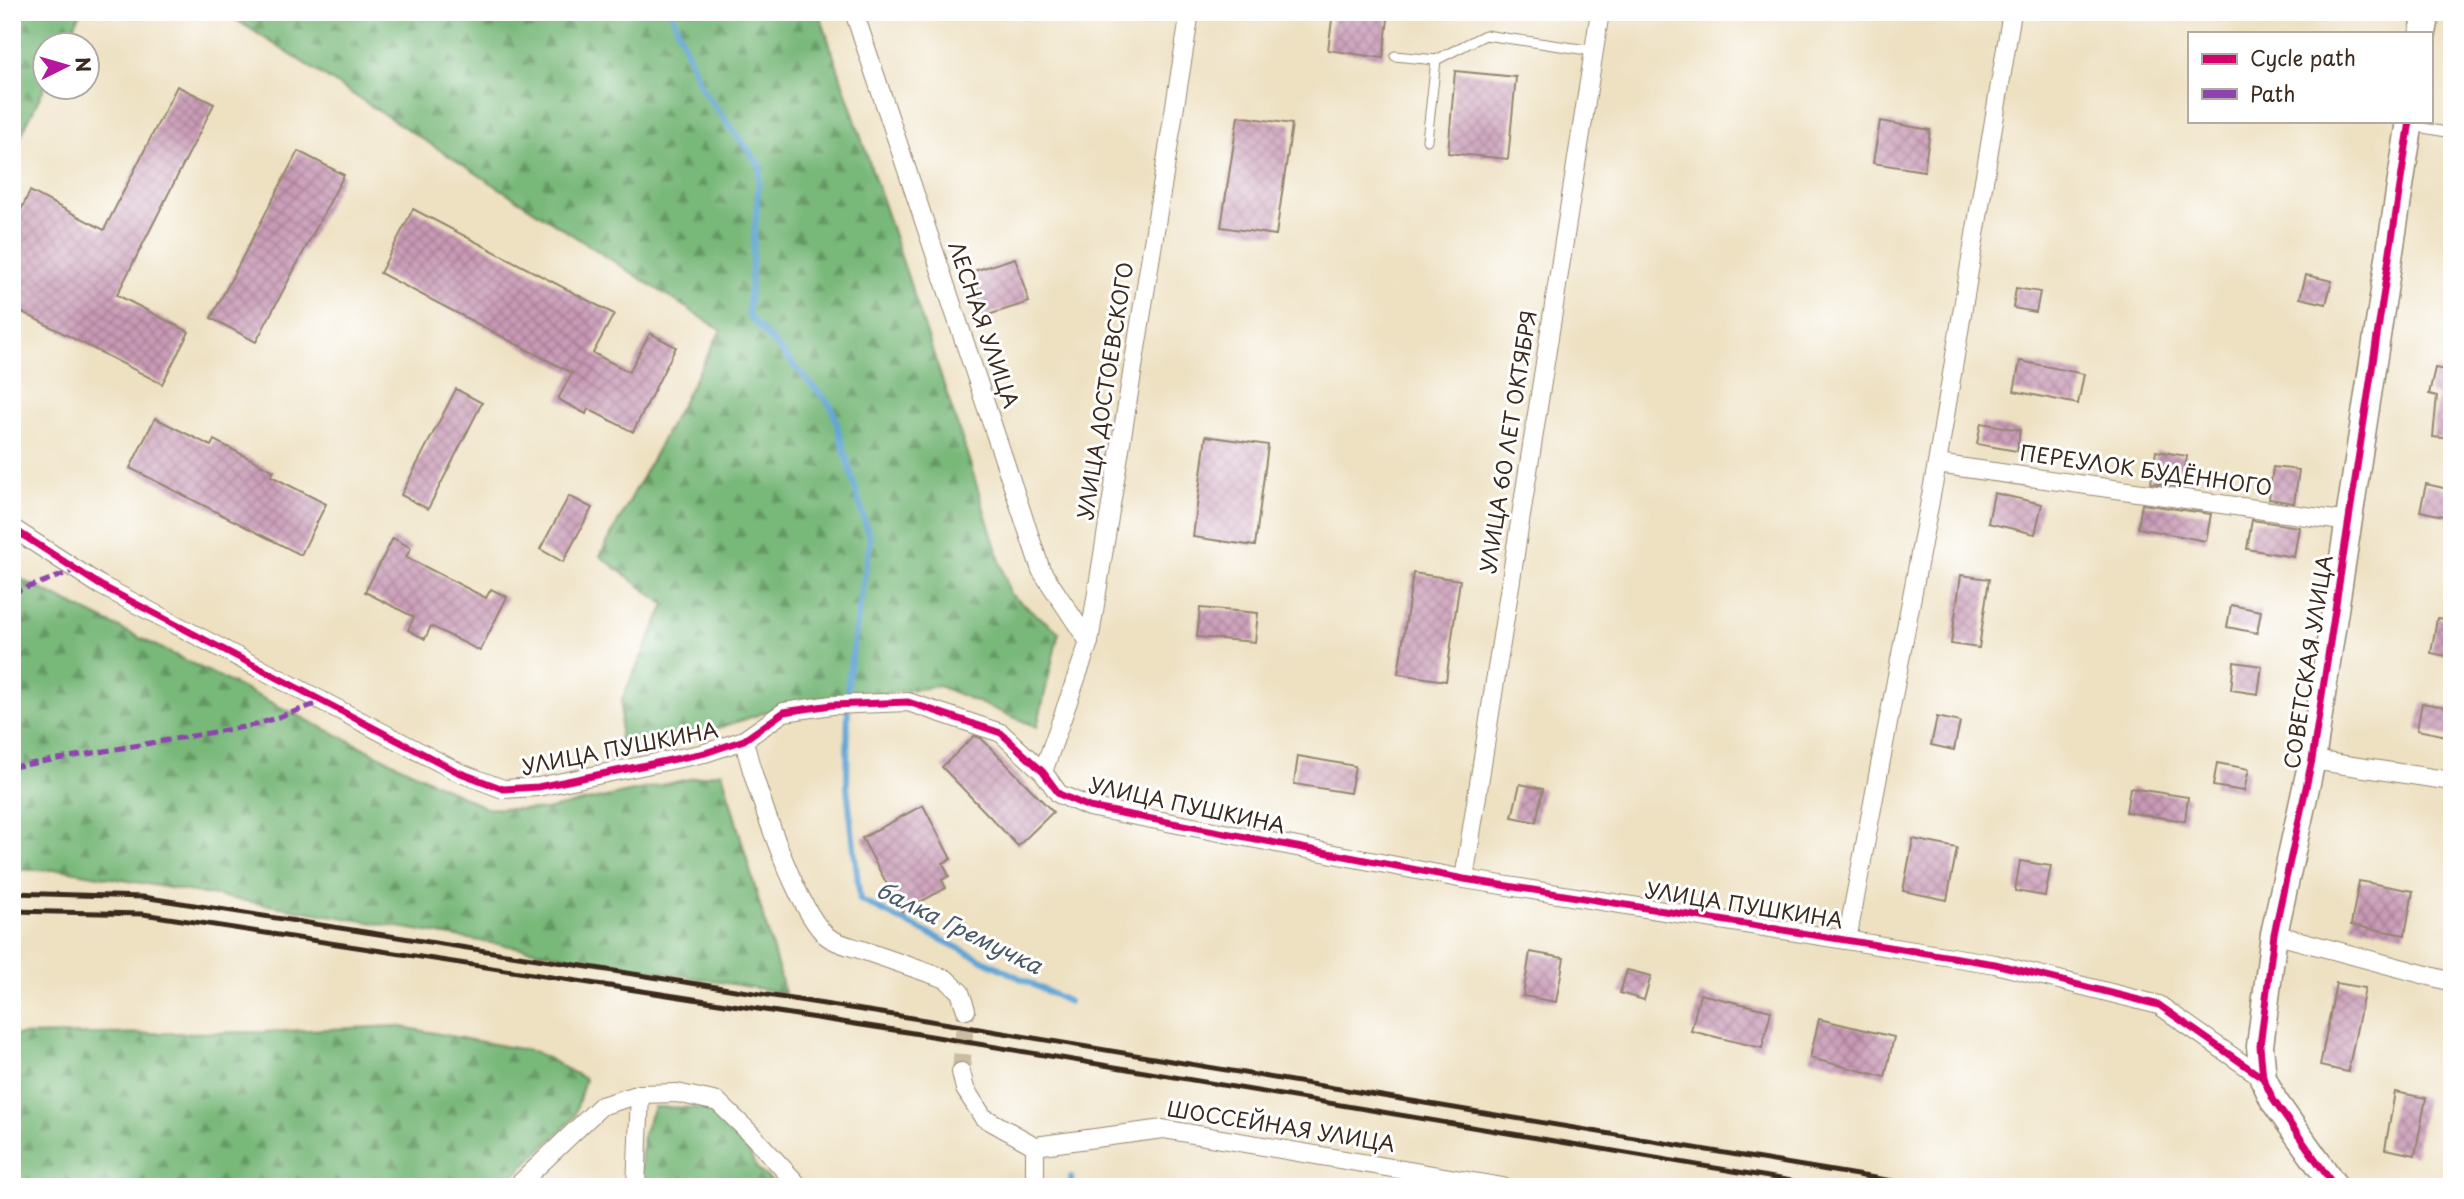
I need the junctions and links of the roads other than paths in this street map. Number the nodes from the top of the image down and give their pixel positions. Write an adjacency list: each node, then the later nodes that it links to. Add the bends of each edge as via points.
1 (854, 12): 16 (street, ЛЕСНАЯ УЛИЦА, via 1041,570)
2 (1190, 12): 16 (street, УЛИЦА ДОСТОЕВСКОГО)
3 (1600, 12): 7 (street, УЛИЦА 60 ЛЕТ ОКТЯБРЯ)
4 (2012, 12): 13 (street)
5 (2427, 12): 6 (street)
6 (2423, 32)
7 (1594, 51): 9 (lane, via 1485,35); 21 (street, УЛИЦА 60 ЛЕТ ОКТЯБРЯ)
8 (1395, 56): 9 (lane)
9 (1436, 61): 12 (lane)
10 (2410, 123): 11 (lane); 14 (street, СОВЕТСКАЯ УЛИЦА)
11 (2452, 133)
12 (1427, 140)
13 (1937, 464): 14 (street, ПЕРЕУЛОК БУДЁННОГО); 23 (street)
14 (2349, 522): 18 (street, СОВЕТСКАЯ УЛИЦА)
15 (12, 528): 17 (street, УЛИЦА ПУШКИНА, via 100,585 458,772 503,789 538,787 705,754)
16 (1089, 642): 19 (street, УЛИЦА ДОСТОЕВСКОГО)
17 (744, 740): 19 (street, УЛИЦА ПУШКИНА, via 784,712 908,702 1001,733); 25 (street, via 774,831 816,924 830,939 946,979 960,992)
18 (2312, 760): 20 (street); 22 (street, СОВЕТСКАЯ УЛИЦА)
19 (1043, 772): 21 (street, УЛИЦА ПУШКИНА, via 1059,794 1089,807)
20 (2452, 781)
21 (1464, 878): 23 (street, УЛИЦА ПУШКИНА)
22 (2274, 934): 24 (street); 27 (street, СОВЕТСКАЯ УЛИЦА, via 2260,1046)
23 (1847, 940): 27 (street, УЛИЦА ПУШКИНА, via 1995,964 2159,1005)
24 (2452, 982)
25 (966, 1010)
26 (961, 1072): 29 (street, via 983,1117)
27 (2263, 1078): 35 (street, СОВЕТСКАЯ УЛИЦА)
28 (640, 1094): 30 (street, via 601,1106); 31 (street); 32 (street, via 677,1093 718,1102)
29 (1035, 1146): 33 (street); 34 (street, ШОССЕЙНАЯ УЛИЦА, via 1163,1129)
30 (516, 1187)
31 (636, 1187)
32 (800, 1187)
33 (1035, 1187)
34 (1503, 1187)
35 (2335, 1187)

